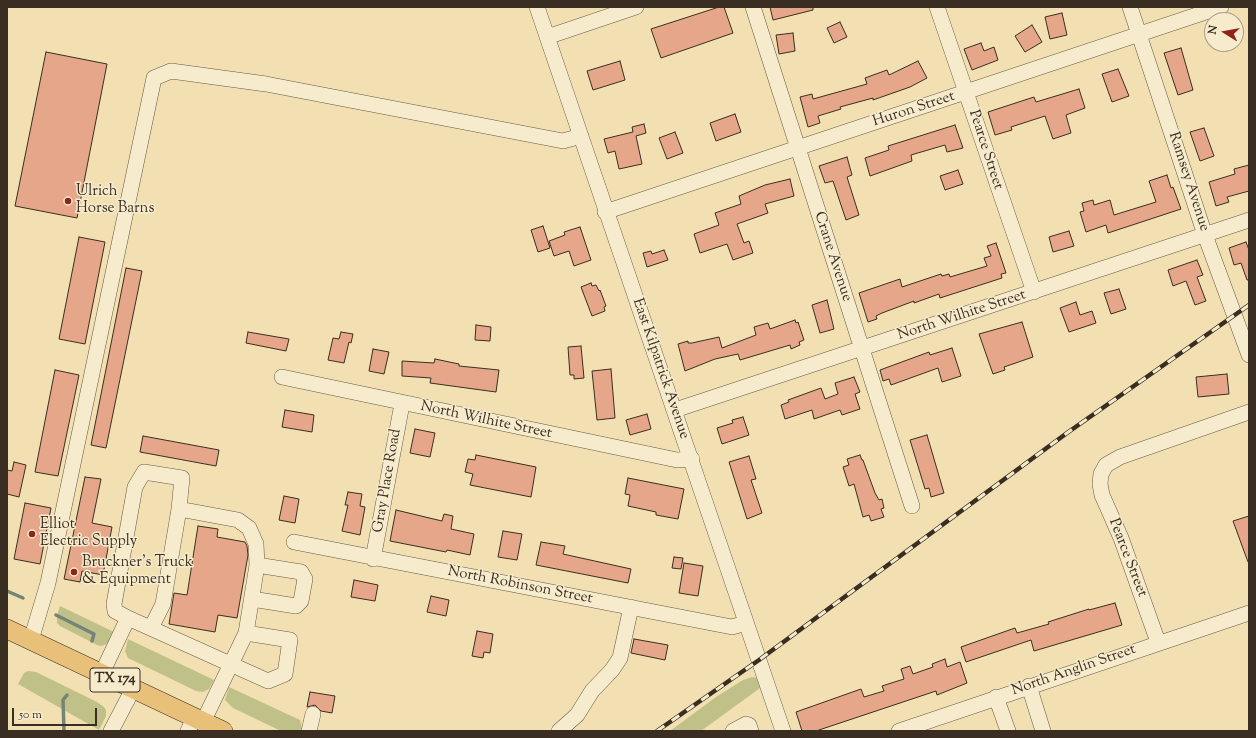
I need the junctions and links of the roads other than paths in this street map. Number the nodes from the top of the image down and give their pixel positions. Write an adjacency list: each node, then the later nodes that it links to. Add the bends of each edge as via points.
1 (537, 7): 8 (street, East Kilpatrick Avenue)
2 (636, 7): 8 (street)
3 (753, 7): 11 (street, Crane Avenue)
4 (937, 7): 9 (street, Pearce Street)
5 (1130, 7): 7 (street, Ramsey Avenue)
6 (1221, 7): 7 (street, Huron Street)
7 (1140, 34): 9 (street, Huron Street); 14 (street, Ramsey Avenue)
8 (547, 37): 10 (street, East Kilpatrick Avenue)
9 (966, 93): 11 (street, Huron Street); 15 (street, Pearce Street)
10 (581, 136): 12 (street, East Kilpatrick Avenue); 36 (street, via 563,141 266,84 194,74 171,71 154,78 50,576)
11 (798, 149): 12 (street, Huron Street); 16 (street, Crane Avenue)
12 (606, 212): 20 (street, East Kilpatrick Avenue)
13 (1249, 220): 14 (street, North Wilhite Street)
14 (1205, 235): 15 (street, North Wilhite Street); 17 (street, Ramsey Avenue)
15 (1034, 292): 16 (street, North Wilhite Street)
16 (862, 348): 20 (street, North Wilhite Street); 23 (street, Crane Avenue)
17 (1249, 355)
18 (282, 377): 19 (street, North Wilhite Street)
19 (402, 404): 22 (street, North Wilhite Street, via 677,460); 26 (street, Gray Place Road)
20 (674, 410): 22 (street, East Kilpatrick Avenue)
21 (1249, 412): 37 (street, Pearce Street, via 1120,457 1106,465 1101,474 1102,495 1121,538)
22 (692, 459): 32 (street, East Kilpatrick Avenue)
23 (912, 506)
24 (179, 510): 27 (street, via 238,520 249,528 256,544); 31 (street, via 182,478 144,472 134,487 114,604 115,612); 33 (street, via 163,604)
25 (294, 542): 26 (street, North Robinson Street)
26 (373, 559): 29 (street, North Robinson Street)
27 (257, 565): 28 (street); 28 (street, via 301,572 305,579 301,601 296,606)
28 (252, 599): 35 (street)
29 (631, 607): 32 (street, North Robinson Street, via 732,627); 48 (street, via 620,658 592,691 577,715)
30 (1249, 613): 37 (street, North Anglin Street)
31 (128, 618): 33 (street); 39 (street)
32 (746, 623): 51 (street, East Kilpatrick Avenue)
33 (151, 628): 38 (street)
34 (7, 629): 36 (main road, TX 174)
35 (246, 633): 38 (street); 38 (street, via 290,640 285,674 268,681)
36 (31, 640): 39 (main road, TX 174)
37 (1158, 642): 40 (street, North Anglin Street)
38 (230, 664): 44 (street)
39 (102, 674): 41 (main road, TX 174)
40 (1029, 686): 42 (street, North Anglin Street); 54 (street)
41 (133, 689): 44 (main road, TX 174); 45 (street)
42 (996, 697): 52 (street, North Anglin Street); 53 (street)
43 (313, 714): 47 (street)
44 (195, 723): 46 (main road, TX 174)
45 (111, 731)
46 (222, 731)
47 (309, 731)
48 (559, 731)
49 (734, 731): 50 (street, via 746,724)
50 (751, 731)
51 (783, 731)
52 (899, 731)
53 (1008, 731)
54 (1043, 731)

